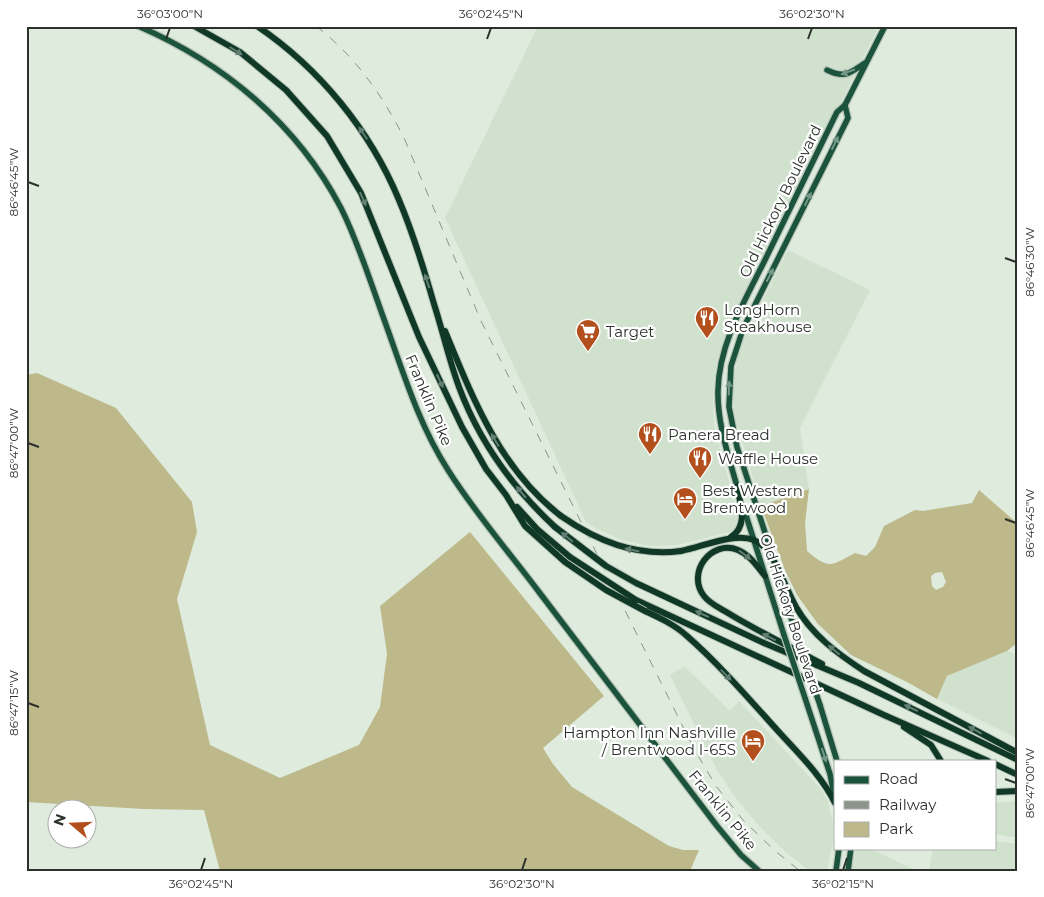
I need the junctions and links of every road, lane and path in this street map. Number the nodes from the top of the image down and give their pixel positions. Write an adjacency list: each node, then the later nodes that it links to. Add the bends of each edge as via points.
1 (138, 26): 30 (main road, Franklin Pike, via 179,45 230,78 274,116 309,157 346,219 413,400 448,470 717,826)
2 (194, 26): 13 (highway, one-way to 13, via 240,52 286,90 327,136 361,193 419,337 462,427 486,469 506,495)
3 (257, 26): 8 (highway, one-way to 3, via 402,206 369,142 320,80)
4 (885, 26): 5 (main road, Old Hickory Boulevard)
5 (867, 62): 6 (main road, one-way to 6, via 845,75); 7 (main road, Old Hickory Boulevard)
6 (827, 70)
7 (845, 105): 9 (main road, Old Hickory Boulevard, via 837,112 771,246 735,322 721,361 719,408 726,450); 12 (main road, Old Hickory Boulevard, one-way to 7, via 734,436 729,390 731,366 742,330 848,118)
8 (434, 304): 10 (highway, one-way to 8, bridge, via 681,551 648,552 617,546 587,533 561,516 528,486 495,440 473,398); 15 (highway, one-way to 8, bridge, via 636,583 606,566 555,527 514,483 479,430 459,388)
9 (737, 486): 10 (highway, via 742,520 740,529); 11 (main road, Old Hickory Boulevard)
10 (730, 538): 11 (highway)
11 (754, 540): 12 (highway); 14 (main road, Old Hickory Boulevard)
12 (773, 558): 17 (highway, one-way to 12, via 843,657 817,634 797,608); 18 (main road, Old Hickory Boulevard, bridge)
13 (568, 559): 16 (highway, bridge, via 636,600); 27 (highway, one-way to 27, bridge, via 606,590 668,622 687,636 809,766)
14 (765, 576): 15 (highway, one-way to 14, via 714,605 702,594 698,582 705,559 724,548 744,553); 26 (main road, Old Hickory Boulevard, one-way to 26, bridge, via 830,774)
15 (859, 684): 21 (highway, one-way to 15)
16 (884, 715): 19 (highway, via 931,745); 20 (highway)
17 (1018, 753)
18 (838, 760)
19 (940, 760)
20 (986, 760)
21 (1018, 760)
22 (996, 764): 23 (highway)
23 (1018, 775)
24 (1018, 791): 25 (highway)
25 (996, 792)
26 (834, 796)
27 (834, 799)
28 (839, 850): 31 (main road)
29 (851, 850): 32 (main road)
30 (758, 871)
31 (836, 871)
32 (848, 871)

